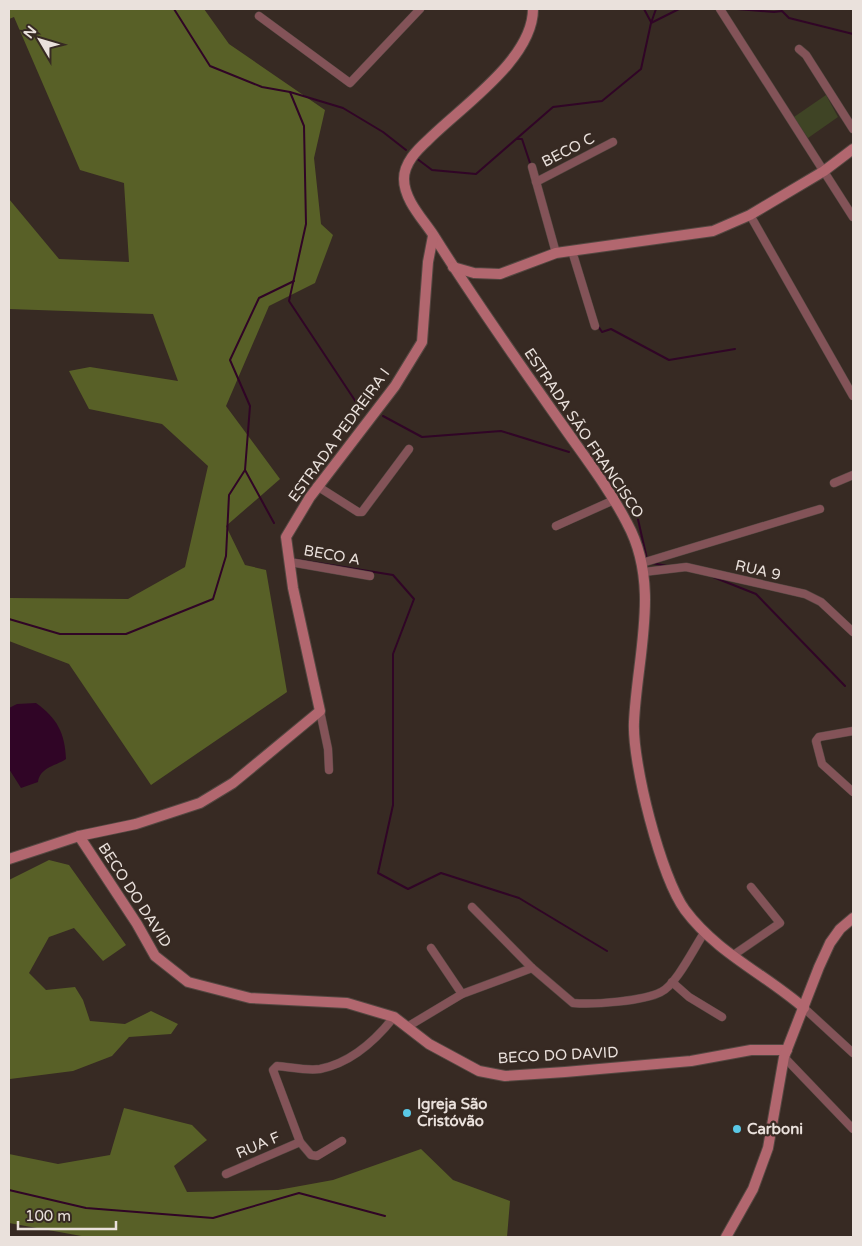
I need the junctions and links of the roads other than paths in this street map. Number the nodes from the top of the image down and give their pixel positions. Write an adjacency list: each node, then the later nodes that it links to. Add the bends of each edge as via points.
1 (420, 9): 4 (street, via 350,83)
2 (533, 9): 14 (street, ESTRADA SÃO FRANCISCO, via 529,34 508,66 416,152 406,168 406,194)
3 (720, 9): 10 (street)
4 (259, 16)
5 (799, 48): 6 (street)
6 (853, 129)
7 (613, 142): 11 (street, BECO C)
8 (853, 149): 10 (street)
9 (532, 167): 11 (street)
10 (824, 171): 12 (street); 13 (street)
11 (536, 182): 16 (street)
12 (750, 215): 15 (street, via 713,232); 19 (street)
13 (853, 217)
14 (433, 236): 17 (street, ESTRADA SÃO FRANCISCO); 23 (street, ESTRADA PEDREIRA I, via 422,342 395,386)
15 (572, 251): 16 (street); 18 (street)
16 (556, 252): 17 (street, via 500,274 474,273)
17 (453, 267): 24 (street, ESTRADA SÃO FRANCISCO)
18 (595, 326)
19 (853, 396)
20 (409, 449): 23 (street, via 360,512)
21 (853, 475): 22 (street)
22 (834, 483)
23 (317, 486): 27 (street, ESTRADA PEDREIRA I, via 286,537)
24 (614, 500): 26 (street); 28 (street, ESTRADA SÃO FRANCISCO)
25 (820, 509): 28 (street)
26 (556, 526)
27 (290, 562): 29 (street, BECO A); 31 (street, ESTRADA PEDREIRA I)
28 (645, 565): 30 (street, RUA 9, via 686,567 805,594 821,602); 40 (street, ESTRADA SÃO FRANCISCO, via 645,622 634,725 638,773 669,878 683,907)
29 (370, 576)
30 (853, 632)
31 (320, 710): 33 (street, ESTRADA PEDREIRA I); 35 (street, via 233,783 200,803 136,824)
32 (853, 731): 34 (street, via 819,737 816,741 822,764)
33 (329, 770)
34 (853, 792)
35 (79, 836): 36 (street, BECO DO DAVID); 47 (street, BECO DO DAVID, via 155,956 188,982 250,998 347,1003)
36 (9, 859)
37 (751, 887): 42 (street, via 780,923)
38 (472, 907): 43 (street)
39 (853, 918): 46 (street, via 830,943)
40 (704, 933): 42 (street, ESTRADA SÃO FRANCISCO); 44 (street)
41 (431, 948): 45 (street)
42 (732, 956): 46 (street, ESTRADA SÃO FRANCISCO, via 783,989)
43 (532, 968): 44 (street, via 573,1003 615,1002 662,992); 45 (street)
44 (672, 982): 48 (street, via 689,997)
45 (462, 994): 49 (street)
46 (804, 1008): 50 (street); 51 (street)
47 (394, 1017): 49 (street, BECO DO DAVID); 54 (street, via 363,1050 338,1064 318,1070 274,1067 277,1084)
48 (722, 1017)
49 (407, 1027): 51 (street, BECO DO DAVID, via 429,1044 479,1071 505,1076 690,1061 751,1050)
50 (853, 1053)
51 (785, 1054): 52 (street); 56 (street, via 768,1148 753,1190)
52 (853, 1129)
53 (342, 1141): 54 (street, via 314,1157)
54 (300, 1142): 55 (street, RUA F)
55 (226, 1174)
56 (726, 1237)

